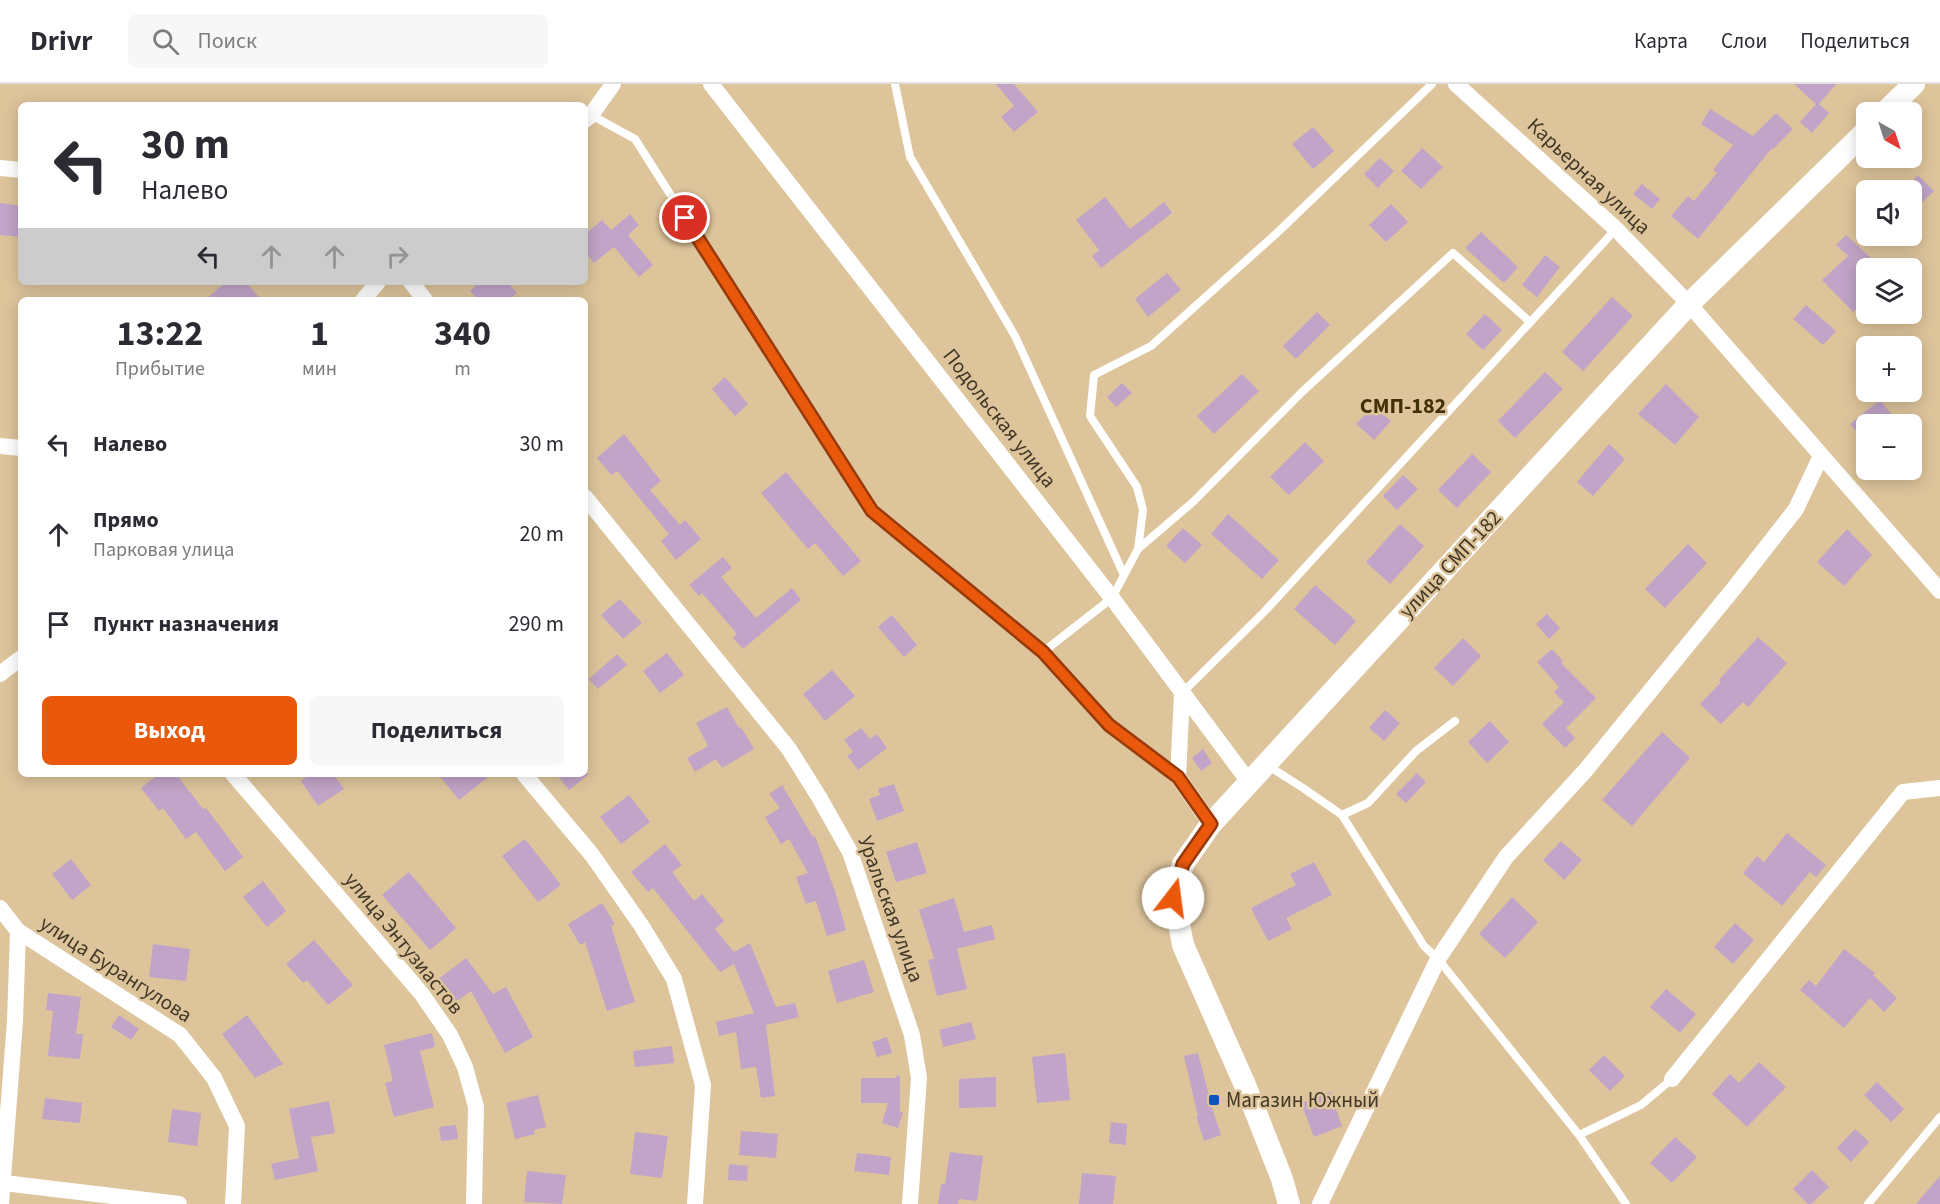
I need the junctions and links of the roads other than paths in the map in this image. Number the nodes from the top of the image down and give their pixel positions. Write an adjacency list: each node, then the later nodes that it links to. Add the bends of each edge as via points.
1 (613, 84): 8 (street)
2 (711, 84): 26 (street, Подольская улица)
3 (895, 84): 24 (lane, via 910,156 1016,336)
4 (1432, 84): 23 (lane, via 1279,231 1151,346 1094,375 1090,416 1137,487 1143,510)
5 (1456, 84): 12 (street, Карьерная улица)
6 (1914, 84): 7 (street)
7 (1895, 102)
8 (588, 118): 27 (lane, via 635,139 872,511)
9 (1856, 141): 17 (street, улица СМП-182)
10 (0, 168): 11 (street)
11 (18, 170)
12 (1616, 229): 17 (street, Карьерная улица); 18 (lane)
13 (376, 285): 15 (street)
14 (413, 285): 16 (street)
15 (366, 297)
16 (423, 297)
17 (1689, 304): 21 (street, Карьерная улица); 32 (street, улица СМП-182)
18 (1530, 322): 23 (lane, via 1453,253 1302,392 1194,501); 30 (lane, via 1265,610)
19 (0, 446): 20 (street)
20 (18, 448)
21 (1821, 456): 25 (street, Карьерная улица); 42 (street, via 1796,509 1585,771 1506,857)
22 (588, 501): 52 (street, Уральская улица, via 789,749 850,852 912,1035 919,1078)
23 (1138, 549): 24 (lane)
24 (1124, 574): 26 (lane)
25 (1940, 591)
26 (1112, 598): 27 (lane); 30 (street, Подольская улица)
27 (1043, 652): 35 (lane, via 1109,725)
28 (18, 660): 29 (street)
29 (0, 674)
30 (1182, 694): 35 (street); 36 (street, Подольская улица)
31 (1455, 722): 38 (lane, via 1416,751 1368,803)
32 (1266, 764): 36 (street, улица СМП-182); 38 (lane)
33 (236, 777): 50 (street, улица Энтузиастов, via 421,993 450,1035 465,1067 476,1107)
34 (527, 777): 51 (street, via 592,855 674,979 703,1085)
35 (1178, 777): 39 (street)
36 (1249, 782): 39 (street, улица СМП-182)
37 (1940, 788): 43 (street, via 1903,792)
38 (1342, 815): 42 (lane, via 1424,946)
39 (1211, 824): 53 (street, улица СМП-182, via 1183,864 1173,898 1183,945 1245,1084)
40 (0, 908): 41 (street, улица Бурангулова)
41 (18, 931): 46 (street); 49 (street, улица Бурангулова, via 180,1035 214,1078 237,1126)
42 (1438, 959): 45 (lane); 54 (street)
43 (1672, 1079): 45 (lane, via 1641,1105)
44 (1940, 1117): 56 (lane)
45 (1579, 1135): 55 (lane)
46 (4, 1184): 47 (street); 48 (street)
47 (1, 1204)
48 (179, 1204)
49 (233, 1204)
50 (474, 1204)
51 (695, 1204)
52 (910, 1204)
53 (1290, 1204)
54 (1320, 1204)
55 (1626, 1204)
56 (1868, 1204)

